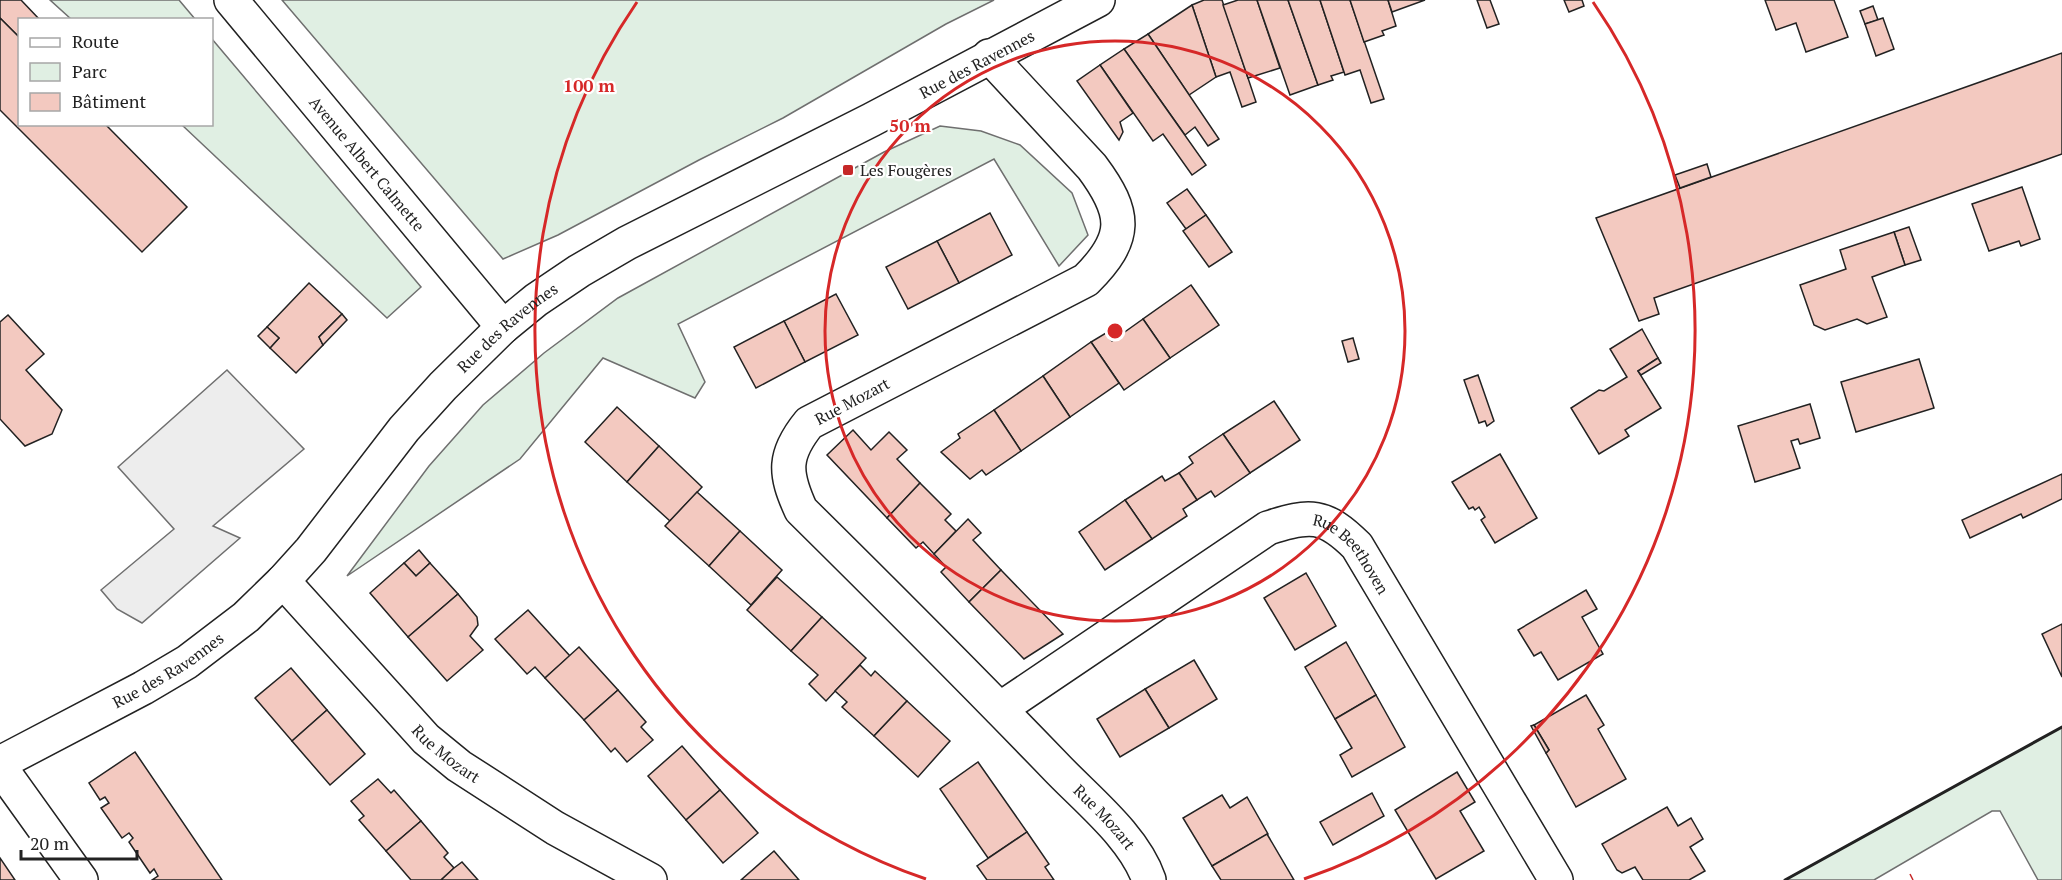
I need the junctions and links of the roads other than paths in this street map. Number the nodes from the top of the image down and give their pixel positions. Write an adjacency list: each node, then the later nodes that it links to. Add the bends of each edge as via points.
1 (231, 0): 4 (street, Avenue Albert Calmette)
2 (1098, 0): 3 (street, Rue des Ravennes)
3 (989, 56): 4 (street, Rue des Ravennes, via 880,116 627,243 579,271); 6 (street, Rue Mozart, via 1107,187 1118,210 1117,236 1106,260 1086,280 809,423 795,439 788,462 790,487 801,510)
4 (503, 327): 5 (street, Rue des Ravennes, via 404,429)
5 (283, 581): 7 (street, Rue des Ravennes, via 246,617 187,662); 9 (street, Rue Mozart, via 426,739 459,766 555,828)
6 (1000, 709): 10 (street, Rue Mozart, via 1127,840); 11 (street, Rue Beethoven, via 1268,528 1296,519 1323,520 1357,546)
7 (0, 765): 8 (street)
8 (81, 880)
9 (650, 880)
10 (1149, 880)
11 (1556, 880)

